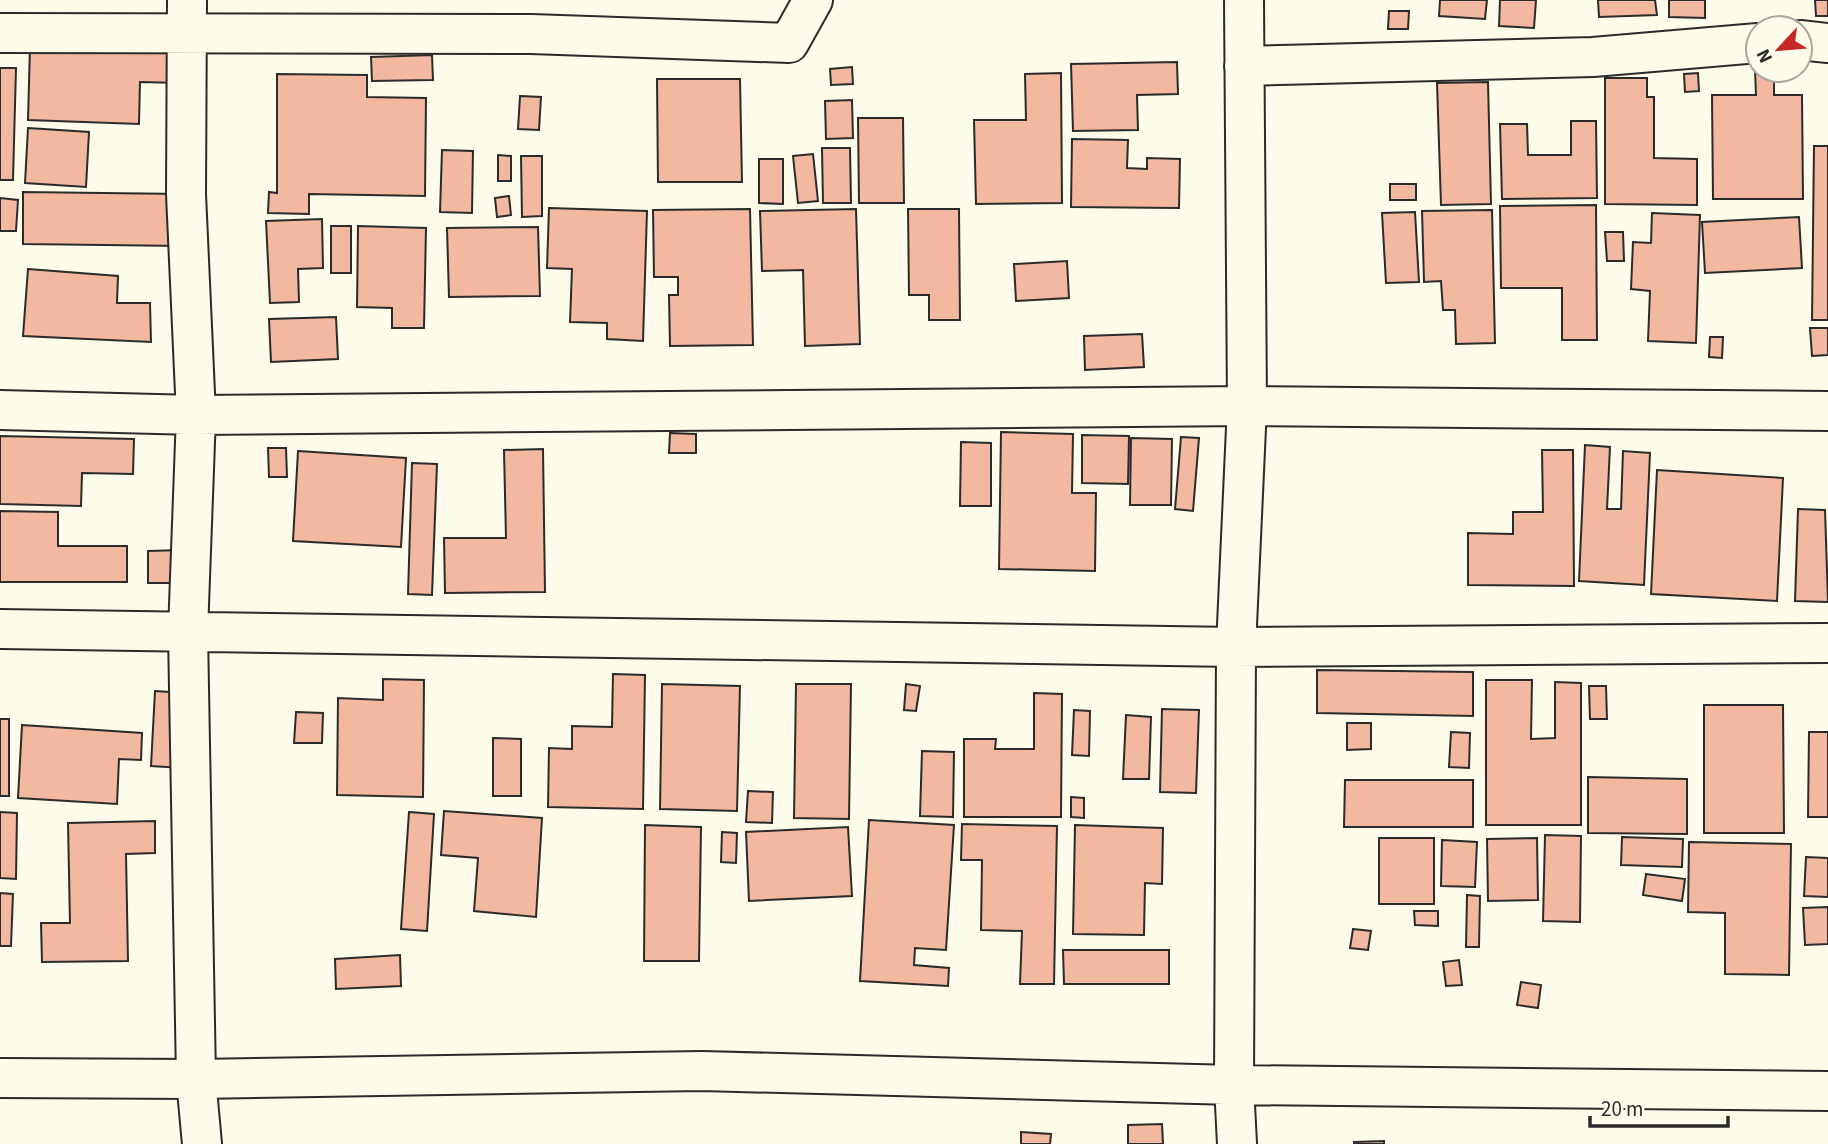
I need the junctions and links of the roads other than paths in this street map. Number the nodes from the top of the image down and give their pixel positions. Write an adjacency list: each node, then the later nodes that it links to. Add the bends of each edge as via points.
1 (813, 0): 3 (street, via 789,43)
2 (1244, 0): 6 (street)
3 (186, 16): 4 (street); 10 (street, via 186,194)
4 (0, 33)
5 (1744, 44): 6 (street, via 1593,57)
6 (1244, 66): 7 (street)
7 (1247, 406): 9 (street); 10 (street); 14 (street)
8 (0, 410): 10 (street)
9 (1828, 411)
10 (196, 415): 12 (street)
11 (0, 629): 12 (street)
12 (188, 632): 14 (street); 16 (street)
13 (1828, 643): 14 (street)
14 (1236, 647): 17 (street)
15 (0, 1078): 16 (street)
16 (196, 1079): 17 (street, via 702,1071); 19 (street)
17 (1234, 1085): 18 (street); 20 (street)
18 (1828, 1091)
19 (202, 1144)
20 (1237, 1144)

